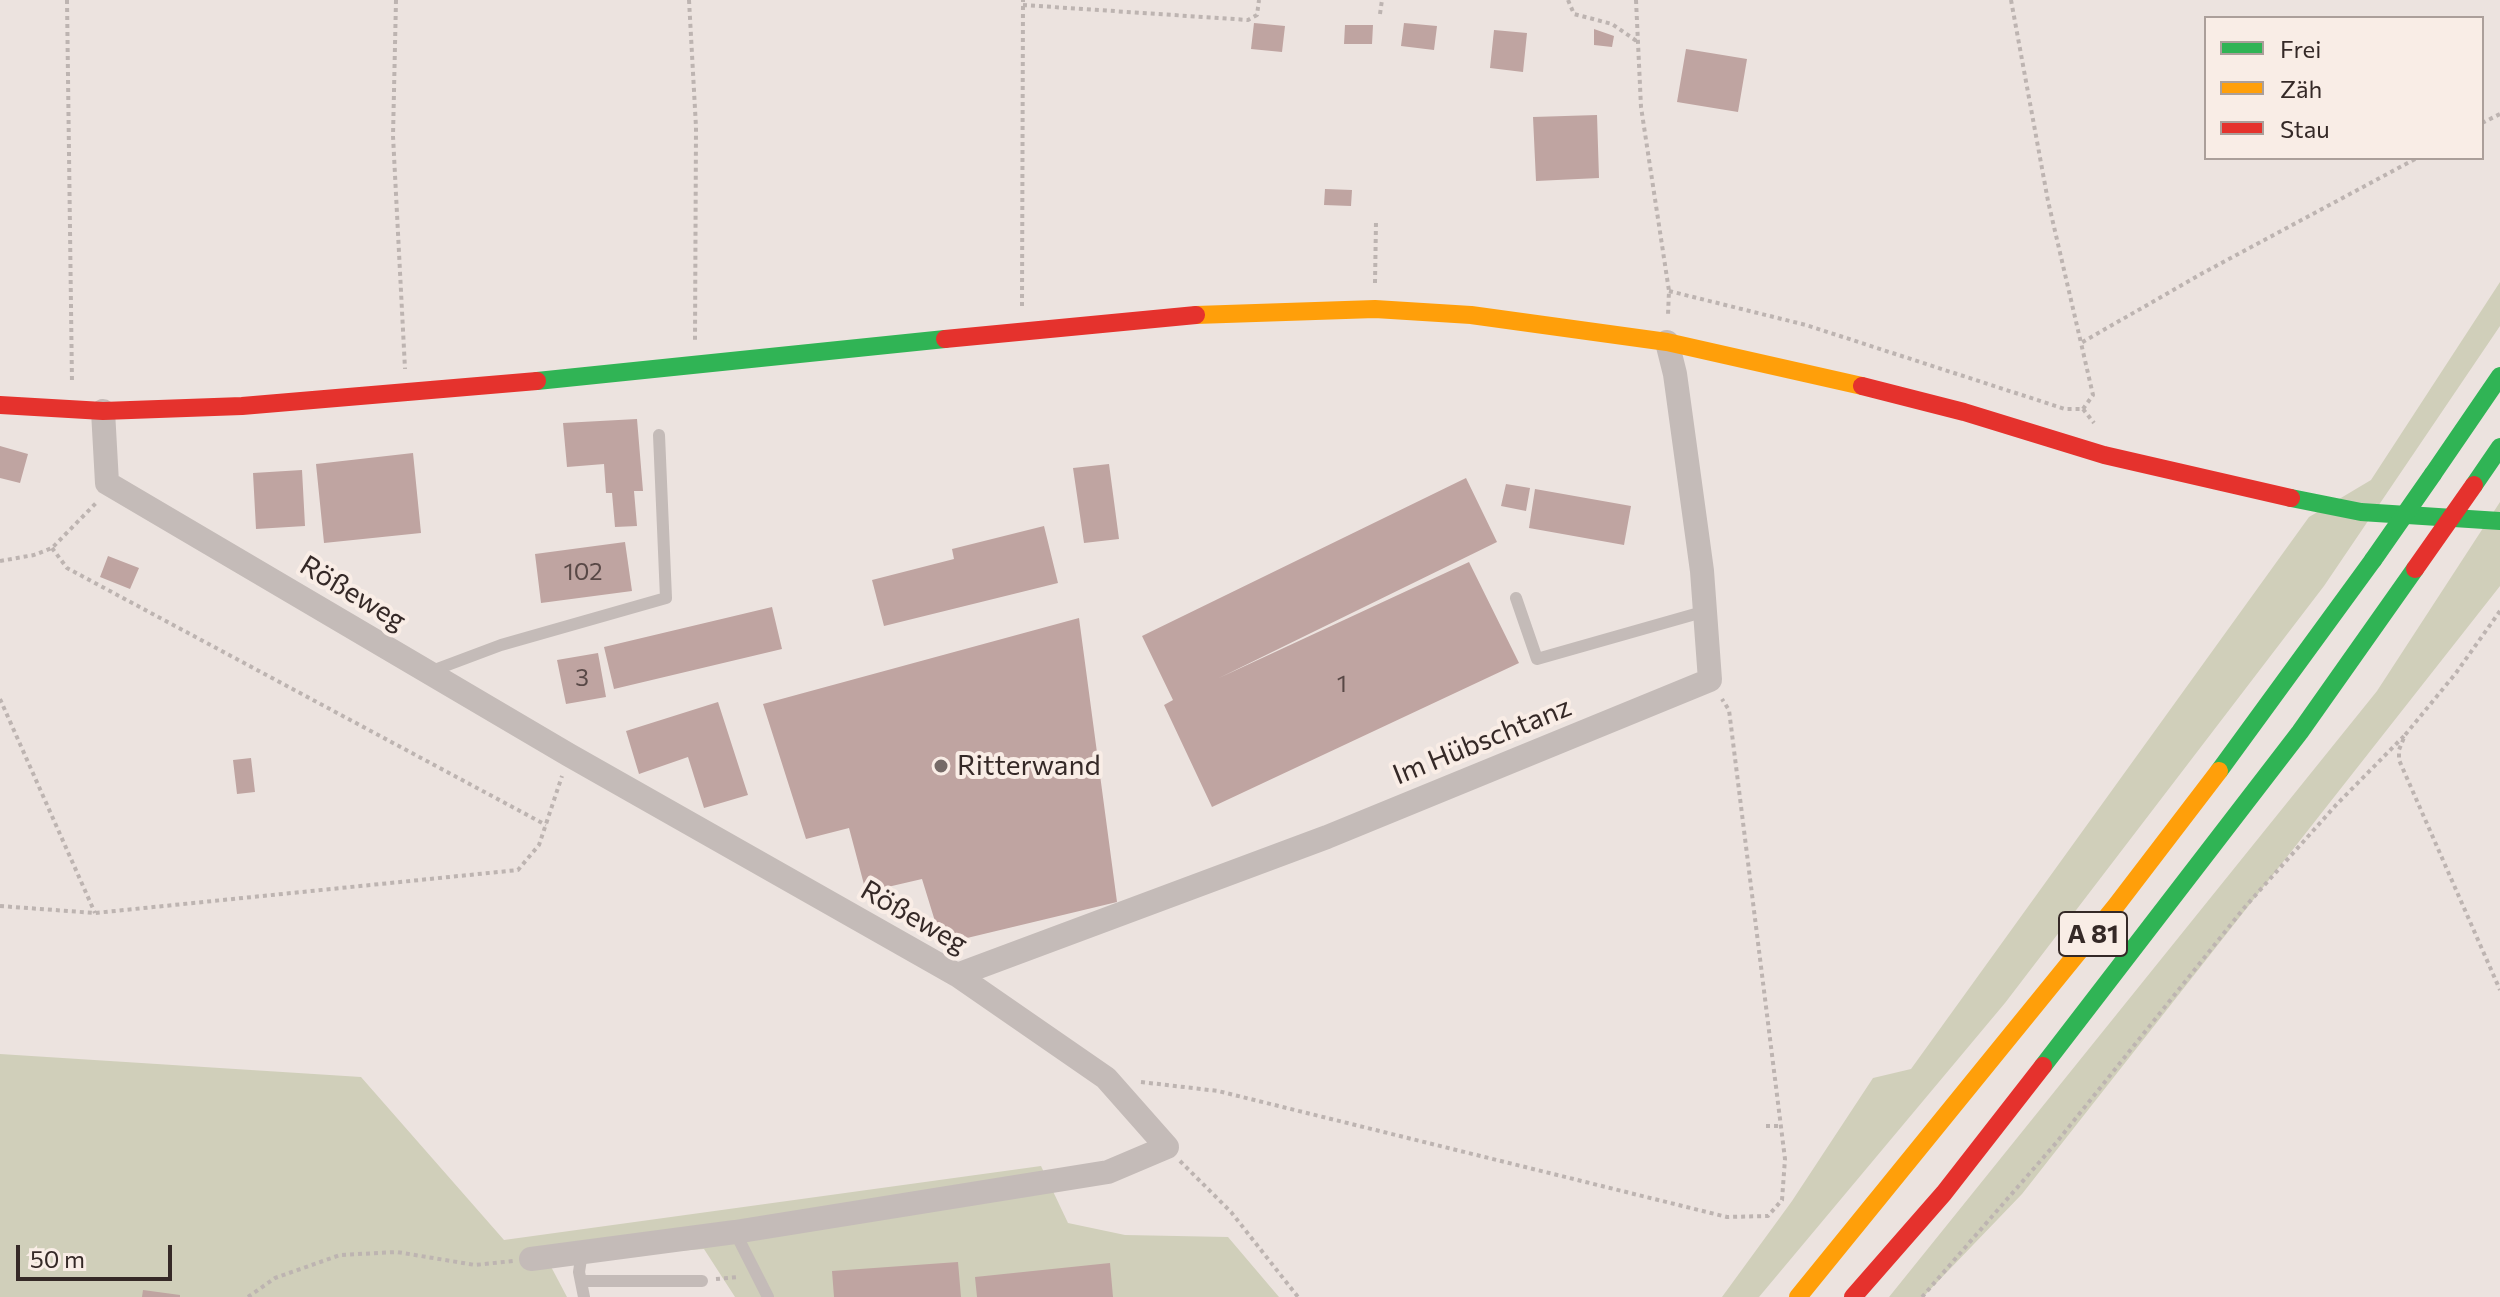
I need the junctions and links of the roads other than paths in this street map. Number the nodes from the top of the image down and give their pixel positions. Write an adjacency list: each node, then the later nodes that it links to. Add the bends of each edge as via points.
1 (1667, 342): 4 (main road, via 1471,315 1375,309 1208,314 406,394); 7 (main road, via 1964,412 2104,455 2263,493 2361,512); 9 (street)
2 (2500, 376): 19 (main road, A 81, bridge, via 2269,705 2115,907)
3 (0, 405): 4 (main road)
4 (103, 411): 10 (street, Rößeweg, via 107,483)
5 (659, 435): 10 (lane, via 666,598 501,645)
6 (2500, 447): 20 (main road, A 81, bridge, via 2300,732 1944,1193)
7 (2500, 521)
8 (1516, 598): 9 (lane, via 1537,659)
9 (1706, 611): 11 (street, Im Hübschtanz, via 1710,680 1327,837)
10 (429, 672): 11 (street, Rößeweg)
11 (957, 975): 12 (street, Rößeweg, via 1106,1078 1167,1147 1108,1172)
12 (735, 1232): 13 (street); 18 (lane)
13 (582, 1252): 14 (street); 15 (lane)
14 (531, 1259)
15 (581, 1281): 16 (lane); 17 (lane)
16 (702, 1281)
17 (584, 1297)
18 (768, 1297)
19 (1798, 1297)
20 (1853, 1297)

